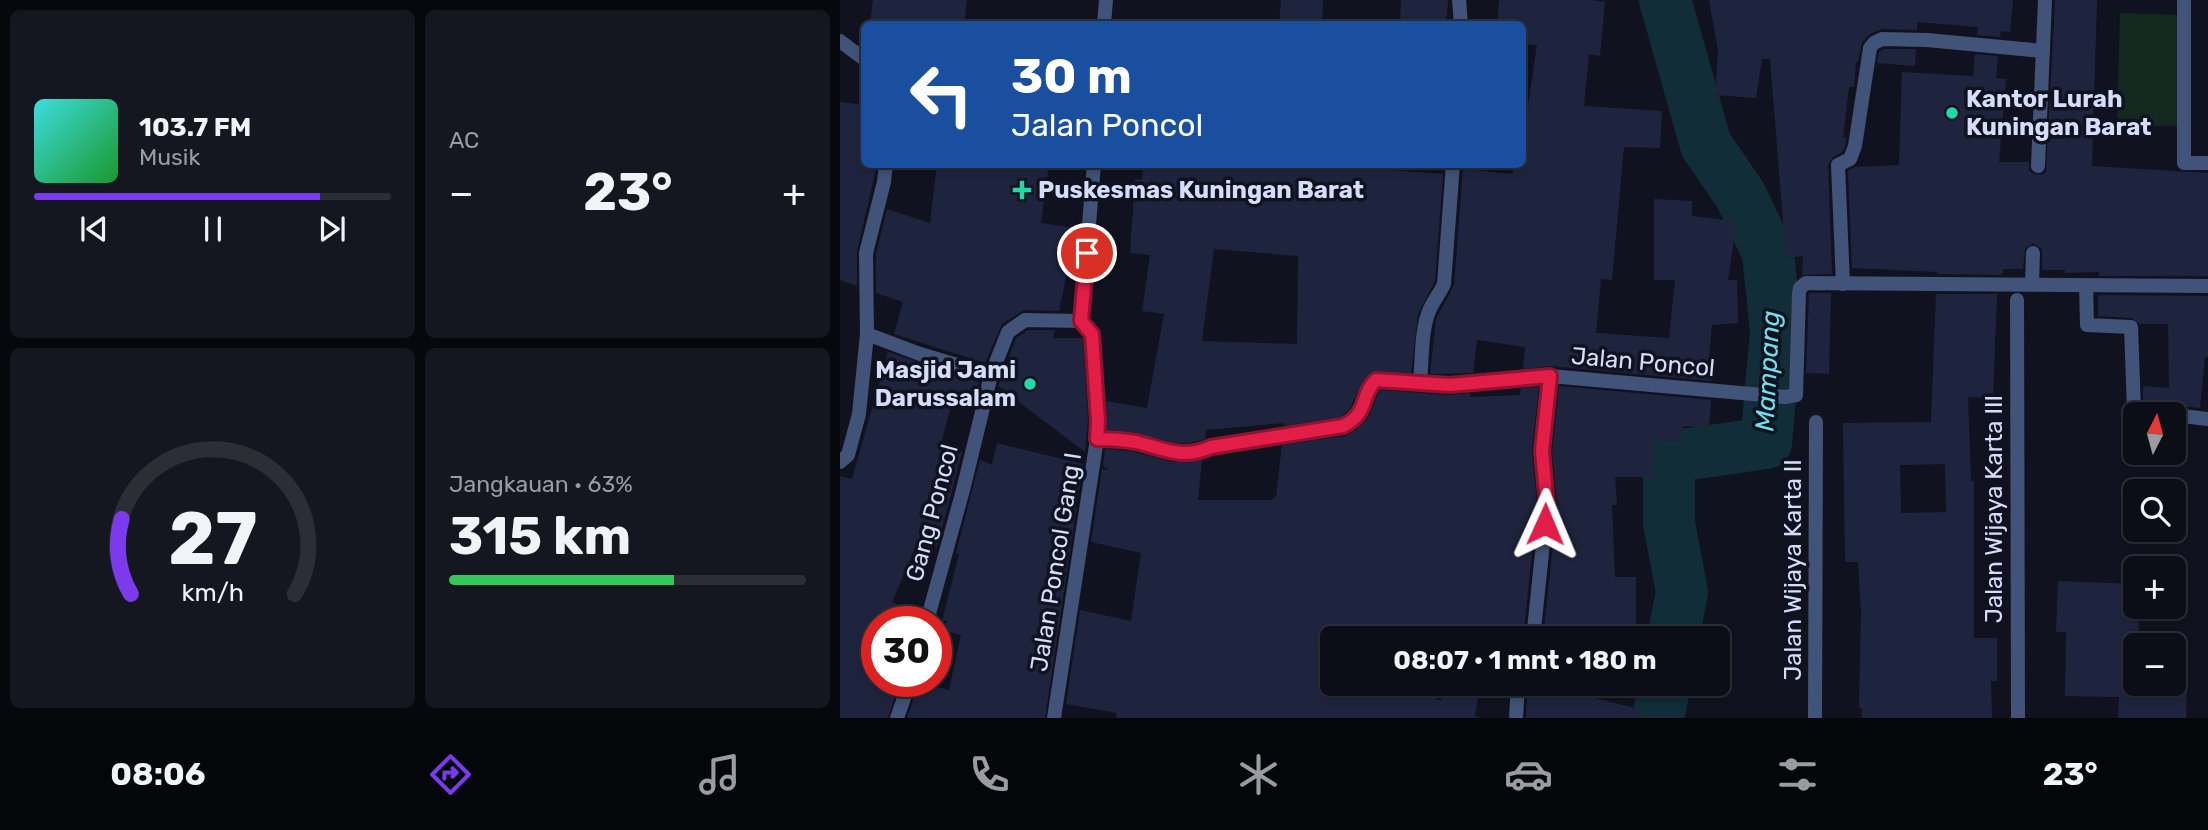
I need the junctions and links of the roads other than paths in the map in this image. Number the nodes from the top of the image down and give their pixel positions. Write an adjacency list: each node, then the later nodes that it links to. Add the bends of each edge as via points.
1 (1106, 0): 5 (street)
2 (1459, 0): 6 (street)
3 (2045, 0): 8 (street)
4 (2184, 0): 10 (street, via 2184,163)
5 (1104, 21)
6 (1461, 21)
7 (840, 41): 9 (street)
8 (2043, 51): 11 (street); 16 (street, via 1927,40 1882,39 1874,43 1866,65 1854,146 1850,159 1838,165)
9 (861, 57)
10 (2208, 163)
11 (2038, 166)
12 (886, 168): 22 (street, via 866,253)
13 (1094, 168): 21 (street, Jalan Poncol Gang I)
14 (1452, 168): 25 (street, via 1444,284 1426,319)
15 (2033, 253): 17 (street)
16 (1843, 284): 17 (street); 24 (street, Jalan Poncol, via 1806,283 1800,288 1791,396)
17 (2032, 284): 18 (street)
18 (2086, 285): 19 (street); 26 (street, via 2087,325 2131,327)
19 (2208, 286)
20 (2017, 300): 40 (street, Jalan Wijaya Karta III)
21 (1081, 321): 23 (street, Gang Poncol, via 1025,320 1015,325); 30 (street, Jalan Poncol Gang I, via 1092,334)
22 (867, 334): 23 (street); 31 (street, via 859,414 848,455)
23 (991, 375): 32 (street, Gang Poncol)
24 (1550, 376): 25 (street, Jalan Poncol, via 1450,385); 33 (street, via 1542,451 1547,505)
25 (1420, 383): 30 (street, Jalan Poncol, via 1376,380 1360,414 1343,426 1192,454)
26 (2134, 402)
27 (2186, 417): 28 (street)
28 (2208, 419)
29 (1816, 422): 39 (street, Jalan Wijaya Karta II)
30 (1097, 439): 37 (street, Jalan Poncol Gang I)
31 (840, 462)
32 (931, 606)
33 (1534, 626)
34 (1517, 696): 38 (street)
35 (904, 697): 36 (street)
36 (897, 718)
37 (1054, 718)
38 (1516, 718)
39 (1815, 718)
40 (2018, 718)

